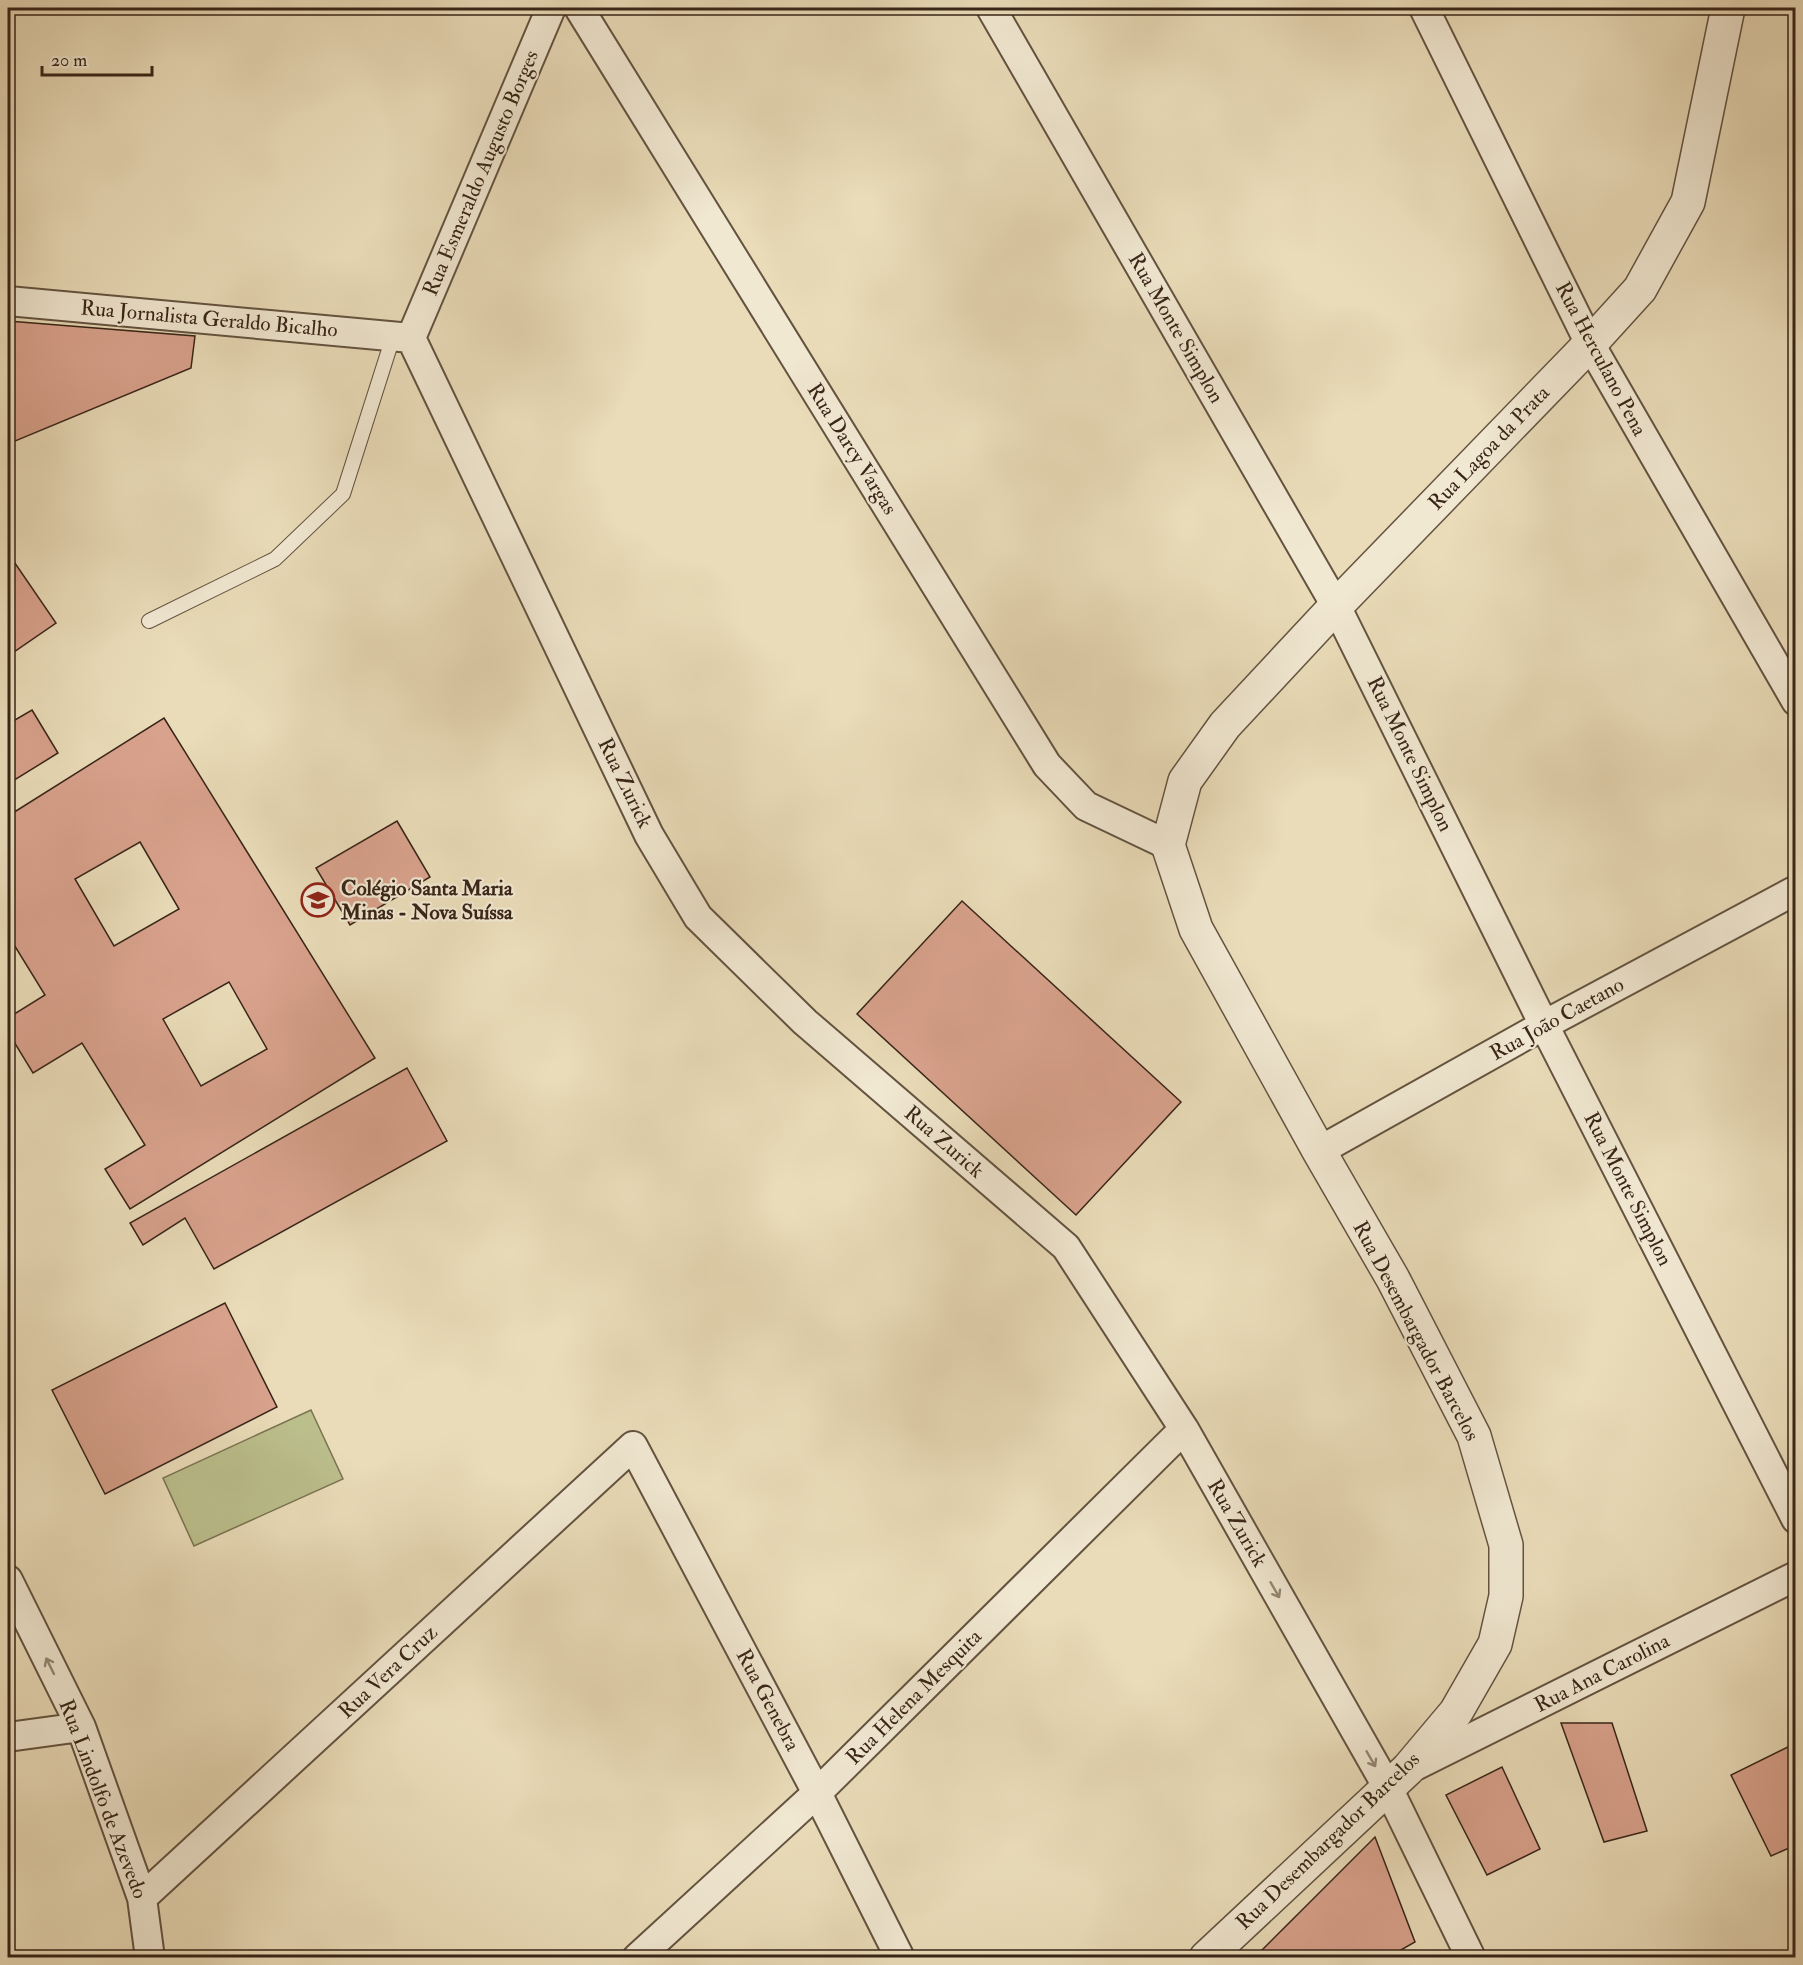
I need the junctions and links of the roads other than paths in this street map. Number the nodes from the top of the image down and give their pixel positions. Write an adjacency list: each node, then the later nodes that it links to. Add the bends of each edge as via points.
1 (551, 8): 7 (street, Rua Esmeraldo Augusto Borges)
2 (579, 8): 12 (street, Rua Darcy Vargas, via 1047,765 1086,806)
3 (991, 8): 9 (street, Rua Monte Simplon)
4 (1424, 8): 8 (street, Rua Herculano Pena)
5 (1728, 8): 8 (street, Rua Lagoa da Prata, via 1688,202 1640,289)
6 (8, 301): 7 (street, Rua Jornalista Geraldo Bicalho)
7 (402, 337): 10 (lane, via 343,494 275,559); 16 (street, Rua Zurick, via 649,835 698,918 806,1022 1066,1247)
8 (1590, 344): 9 (street, Rua Lagoa da Prata); 11 (street, Rua Herculano Pena)
9 (1336, 606): 12 (street, Rua Lagoa da Prata, via 1225,725 1185,781); 14 (street, Rua Monte Simplon)
10 (149, 621)
11 (1796, 701)
12 (1168, 845): 15 (street, Rua Desembargador Barcelos, via 1196,929)
13 (1796, 890): 14 (street, Rua João Caetano)
14 (1544, 1025): 15 (street, Rua João Caetano); 18 (street, Rua Monte Simplon)
15 (1319, 1151): 23 (street, Rua Desembargador Barcelos, via 1393,1279 1474,1436 1506,1545 1506,1596 1495,1644 1456,1712)
16 (1184, 1429): 23 (street, Rua Zurick, one-way to 23); 24 (street, Rua Helena Mesquita)
17 (633, 1446): 24 (street, Rua Genebra); 25 (street, Rua Vera Cruz)
18 (1796, 1519)
19 (1796, 1576): 23 (street, Rua Ana Carolina)
20 (8, 1580): 21 (street, Rua Lindolfo de Azevedo, one-way to 20)
21 (81, 1727): 22 (street); 25 (street, Rua Lindolfo de Azevedo)
22 (8, 1737)
23 (1398, 1779): 29 (street, Rua Desembargador Barcelos); 30 (street, Rua Zurick)
24 (818, 1793): 27 (street, Rua Helena Mesquita); 28 (street, Rua Genebra)
25 (142, 1898): 26 (street, Rua Lindolfo de Azevedo)
26 (150, 1958)
27 (637, 1958)
28 (900, 1958)
29 (1206, 1958)
30 (1471, 1958)

